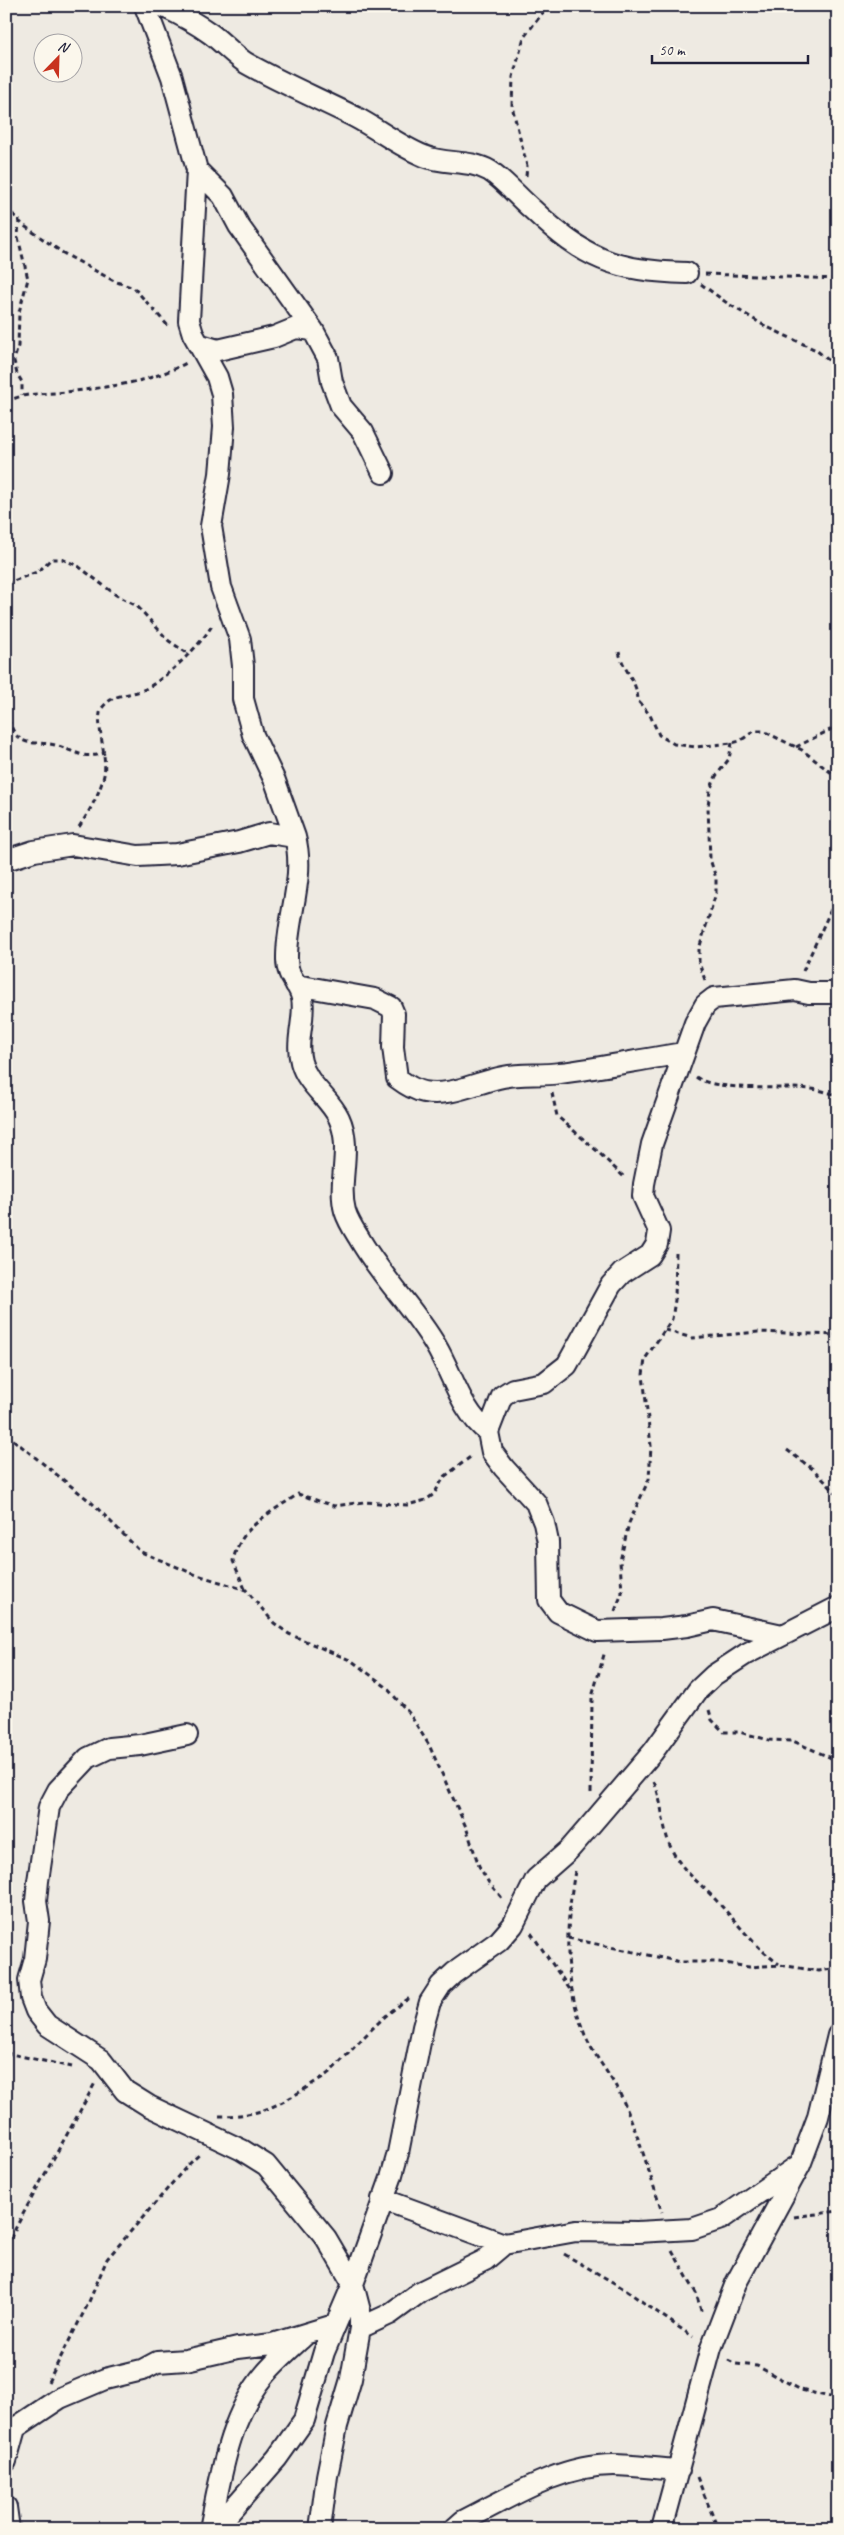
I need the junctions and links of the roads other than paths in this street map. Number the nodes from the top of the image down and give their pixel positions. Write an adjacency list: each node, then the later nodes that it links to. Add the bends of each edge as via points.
1 (145, 6): 3 (street, via 172,77)
2 (162, 6): 4 (street, via 211,34 244,62 355,117 424,156 472,164 489,171 563,238 585,252 617,266)
3 (197, 170): 5 (street, via 223,196 239,226); 6 (street, via 189,321)
4 (687, 273)
5 (313, 330): 6 (street, via 296,328 274,337 218,350); 7 (street, via 328,358 341,406 364,432)
6 (201, 349): 8 (street, via 222,394 224,427 211,526 225,601 240,639 243,699)
7 (383, 473)
8 (295, 837): 9 (street, via 270,833 177,854 148,856 109,853 73,845 34,851); 10 (street, via 299,852 298,882 287,960 288,975)
9 (6, 860)
10 (296, 985): 12 (street, via 375,999 391,1007 397,1078 424,1092 447,1092 525,1073 549,1075); 13 (street, via 302,998 298,1035 301,1063 312,1084 339,1118 345,1137 345,1210 349,1221 436,1346 474,1422)
11 (838, 993): 12 (street, via 794,990 731,995 711,1000 695,1023)
12 (682, 1058): 13 (street, via 652,1144 644,1196 659,1231 657,1244 650,1255 622,1273 611,1285 567,1365 544,1383 513,1389 502,1396)
13 (488, 1432): 15 (street, via 492,1452 536,1503 544,1522 548,1542 549,1600 558,1612 597,1631 687,1626 713,1620)
14 (838, 1607): 15 (street)
15 (782, 1635): 19 (street, via 746,1654 698,1690 644,1762 585,1832 536,1879 513,1925 499,1941 441,1985 430,2002 423,2026 398,2153)
16 (187, 1735): 21 (street, via 109,1748 88,1758 58,1790 49,1807 36,1901 39,1921 29,1980 30,1998 47,2025 101,2060 125,2091 266,2165 326,2238)
17 (838, 2035): 18 (street, via 818,2118)
18 (800, 2165): 20 (street, via 721,2220 692,2229 576,2232); 27 (street, via 736,2284 711,2348)
19 (382, 2199): 20 (street); 21 (street)
20 (504, 2244): 23 (street, via 485,2260 420,2292 390,2314)
21 (353, 2284): 22 (street); 23 (street, via 360,2311)
22 (334, 2325): 24 (street); 31 (street, via 304,2420 277,2458)
23 (360, 2328): 32 (street, via 327,2476)
24 (306, 2334): 25 (street, via 272,2344 158,2362 60,2398); 30 (street, via 265,2373 246,2403 227,2452)
25 (10, 2429): 26 (street)
26 (6, 2461)
27 (678, 2470): 33 (street, via 613,2465 580,2469 548,2479); 34 (street)
28 (6, 2507): 29 (street)
29 (9, 2529)
30 (210, 2529)
31 (215, 2529)
32 (320, 2529)
33 (454, 2529)
34 (662, 2529)

